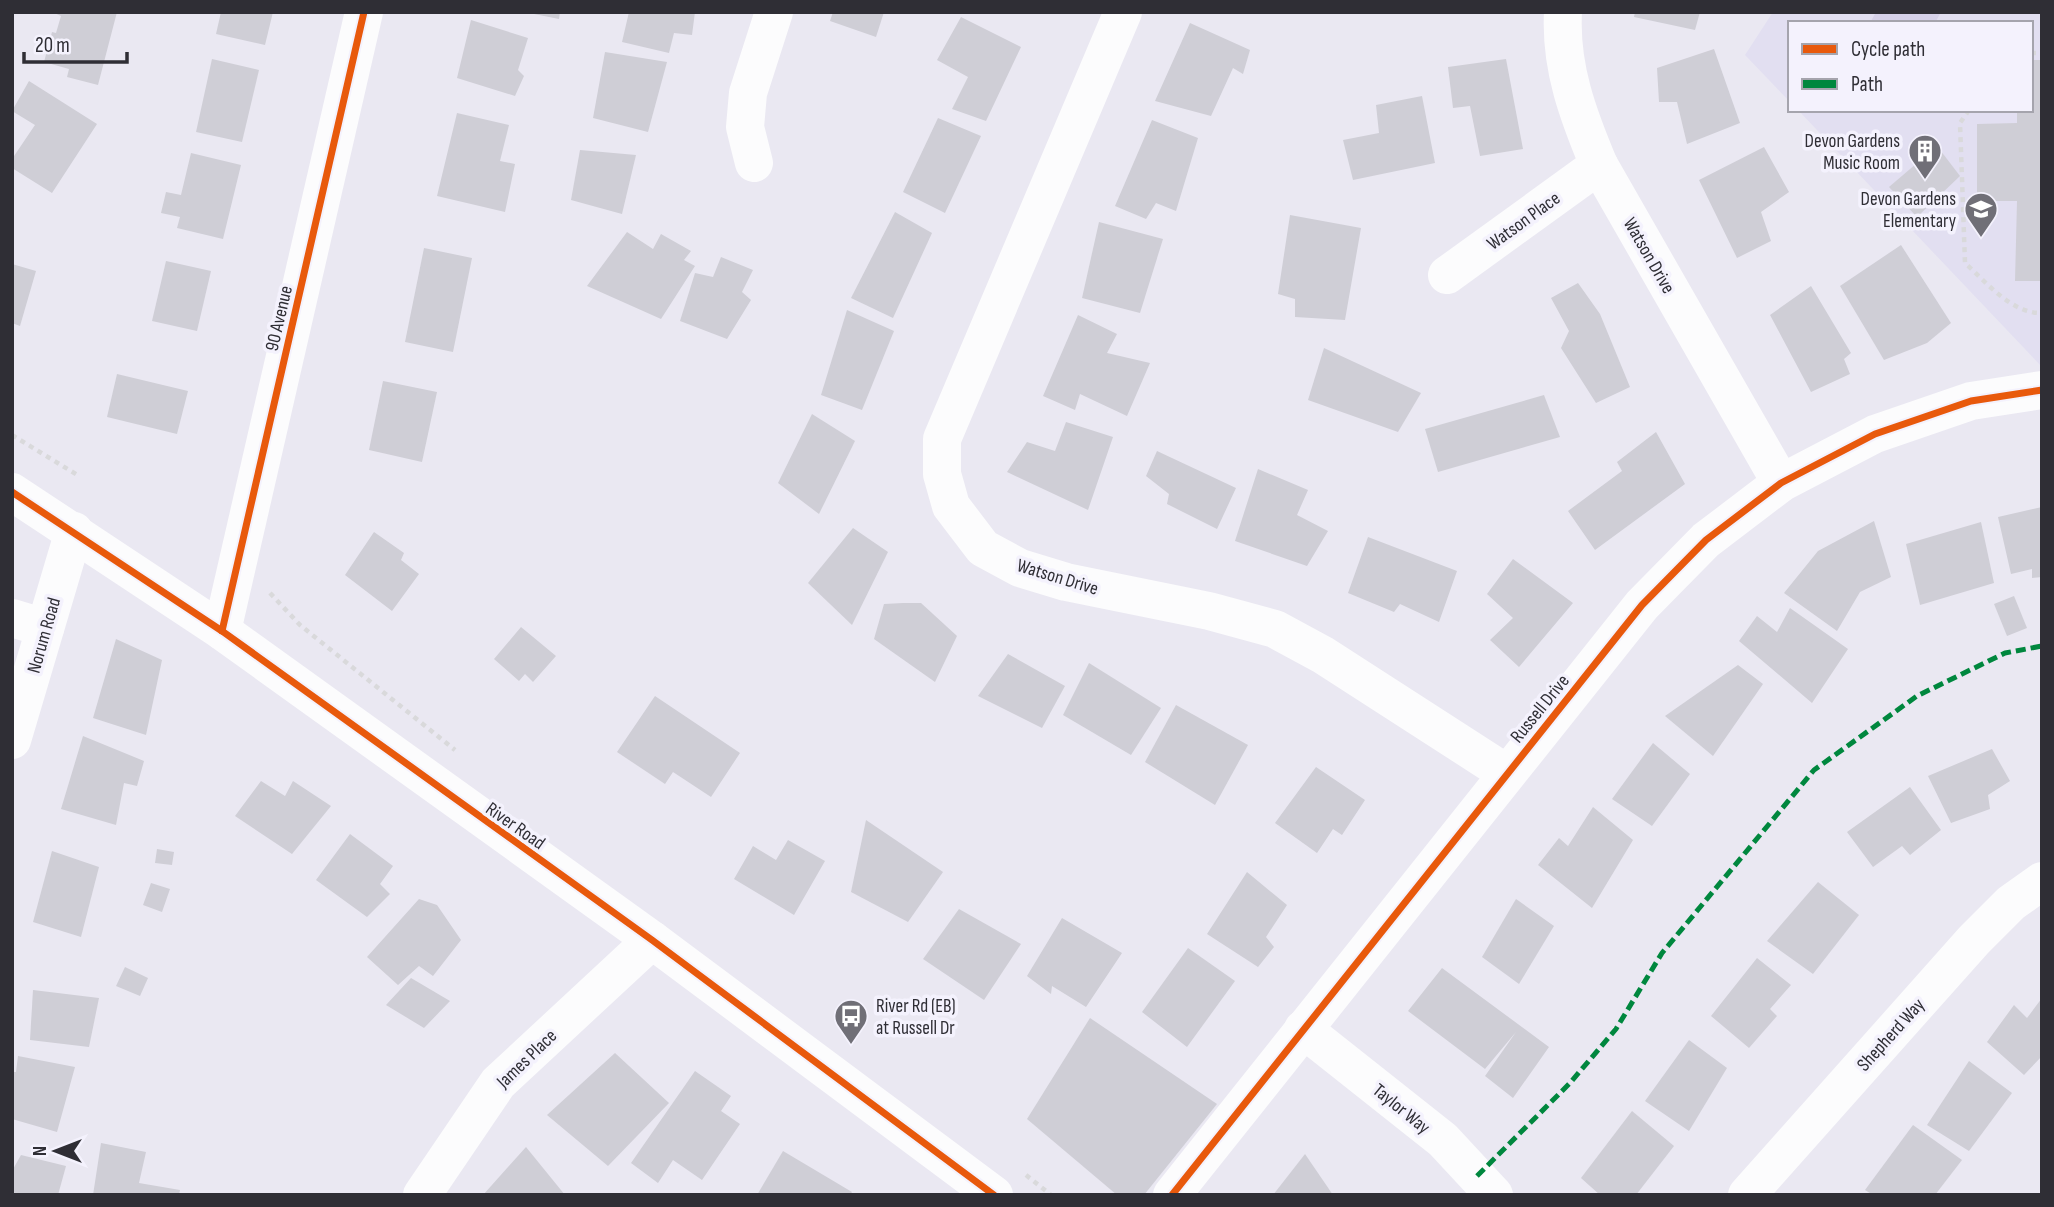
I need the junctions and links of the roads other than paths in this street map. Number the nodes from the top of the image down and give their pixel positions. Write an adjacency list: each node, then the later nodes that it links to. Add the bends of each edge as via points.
1 (364, 12): 13 (street, 90 Avenue)
2 (774, 12): 5 (street, via 748,93 745,127)
3 (1123, 12): 15 (street, Watson Drive, via 942,439 942,474 951,506 983,548 1020,568 1275,629)
4 (1563, 12): 6 (street, Watson Drive, via 1562,44 1575,109)
5 (754, 163)
6 (1599, 165): 7 (street, Watson Place); 9 (street, Watson Drive)
7 (1447, 275)
8 (2042, 390): 9 (street, Russell Drive, via 1971,401 1875,434)
9 (1781, 483): 15 (street, Russell Drive, via 1706,540 1642,605)
10 (12, 492): 11 (street, River Road)
11 (74, 531): 12 (street, Norum Road); 13 (street, River Road)
12 (29, 623): 14 (street, Norum Road)
13 (222, 631): 17 (street, River Road)
14 (12, 740)
15 (1506, 773): 18 (street, Russell Drive)
16 (2042, 881): 23 (street, Shepherd Way, via 2011,903 1974,940)
17 (652, 940): 19 (street, James Place, via 498,1083); 20 (street, River Road)
18 (1303, 1029): 21 (street, Russell Drive); 22 (street, Taylor Way, via 1443,1140)
19 (422, 1195)
20 (994, 1195)
21 (1172, 1195)
22 (1494, 1195)
23 (1747, 1195)

